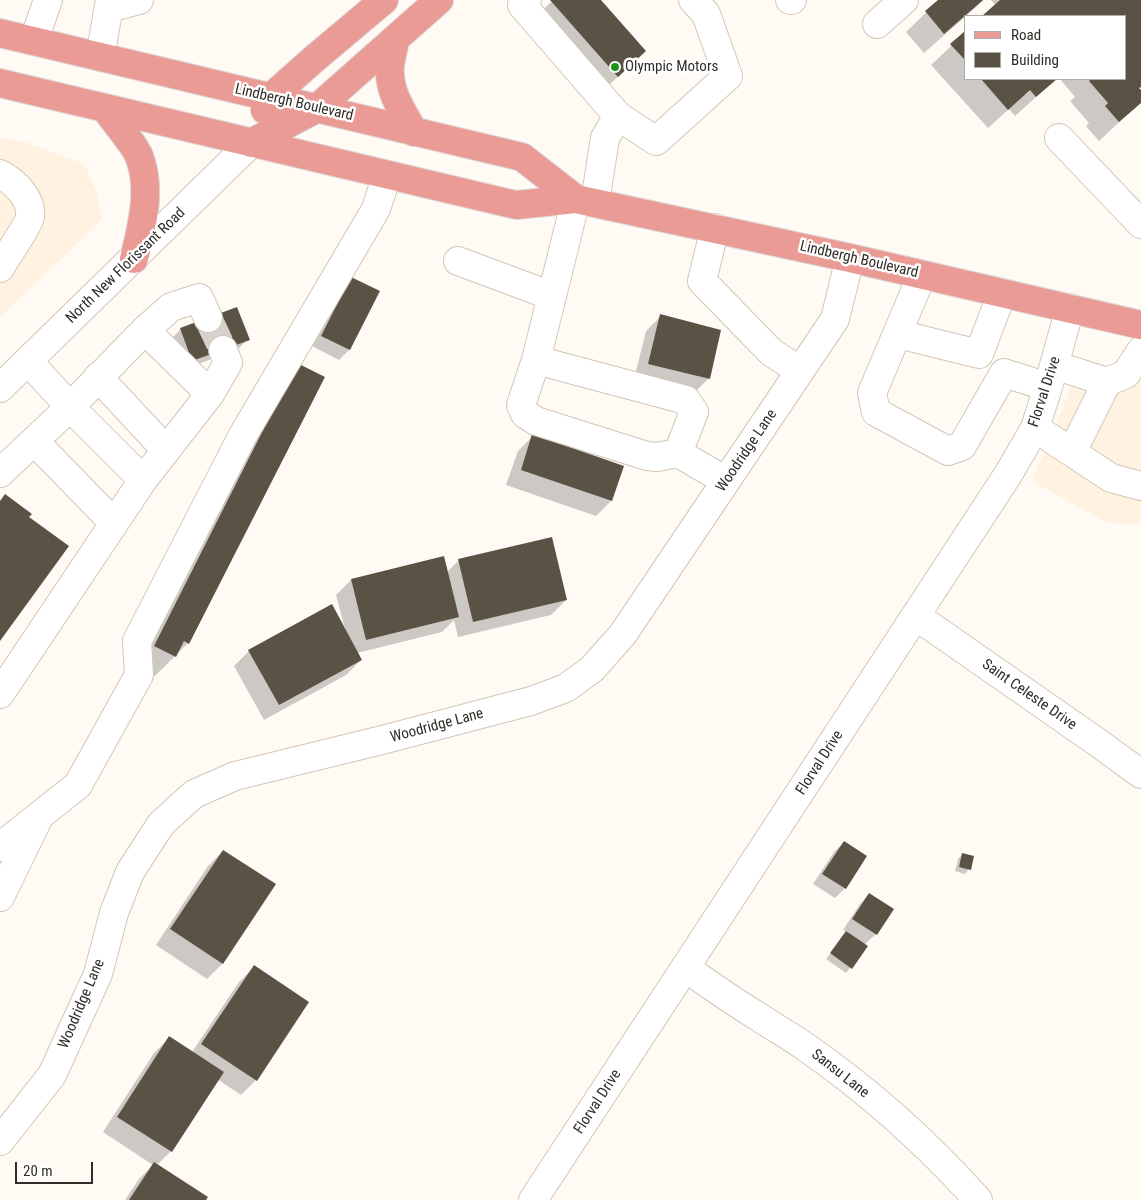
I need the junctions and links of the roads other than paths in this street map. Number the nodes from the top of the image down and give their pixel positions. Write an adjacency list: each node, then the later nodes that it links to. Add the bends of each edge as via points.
1 (48, 0): 12 (street)
2 (139, 0): 8 (street)
3 (384, 0): 15 (main road, North New Florissant Road)
4 (439, 0): 11 (main road, North New Florissant Road)
5 (693, 0): 18 (street, via 706,14 728,76 656,141)
6 (904, 0): 9 (street)
7 (522, 2): 18 (street)
8 (109, 4): 13 (street)
9 (877, 24)
10 (0, 33): 12 (main road, Lindbergh Boulevard)
11 (395, 39): 17 (main road, North New Florissant Road); 19 (main road, via 390,66 394,98)
12 (34, 40): 13 (main road, Lindbergh Boulevard)
13 (100, 57): 15 (main road, Lindbergh Boulevard)
14 (0, 83): 16 (main road, Lindbergh Boulevard)
15 (270, 98): 17 (main road, Lindbergh Boulevard); 21 (main road, North New Florissant Road)
16 (105, 108): 21 (main road, Lindbergh Boulevard); 28 (main road, via 139,155 146,185 143,222)
17 (316, 109): 19 (main road, Lindbergh Boulevard); 21 (main road, North New Florissant Road)
18 (618, 116): 24 (street, via 605,138)
19 (414, 132): 24 (main road, Lindbergh Boulevard, via 522,157)
20 (1060, 138): 25 (street)
21 (251, 143): 23 (main road, Lindbergh Boulevard); 28 (street, North New Florissant Road)
22 (0, 174): 30 (street, via 19,188 28,203 30,218)
23 (387, 175): 24 (main road, Lindbergh Boulevard, via 516,205); 65 (street, via 376,209 242,435 137,641 140,675 78,786)
24 (585, 200): 26 (main road, Lindbergh Boulevard); 33 (street)
25 (1141, 224)
26 (715, 228): 27 (main road, Lindbergh Boulevard); 44 (street, via 702,281 771,352)
27 (850, 258): 31 (main road, Lindbergh Boulevard); 44 (street, Woodridge Lane, via 835,319)
28 (134, 259): 43 (street, North New Florissant Road)
29 (458, 261): 33 (street)
30 (0, 268)
31 (922, 275): 32 (main road, Lindbergh Boulevard); 38 (street)
32 (1002, 293): 34 (main road, Lindbergh Boulevard); 41 (street)
33 (552, 296): 42 (street)
34 (1070, 308): 36 (main road, Lindbergh Boulevard); 46 (street, Florval Drive)
35 (208, 318): 37 (street, via 199,298 171,307)
36 (1141, 325)
37 (145, 330): 47 (street); 50 (street)
38 (898, 334): 41 (street); 45 (street, via 872,393 876,412 948,451 962,446)
39 (223, 350): 50 (street, via 228,363)
40 (1141, 351): 48 (street)
41 (979, 354): 45 (street)
42 (536, 360): 56 (street, via 686,400 694,412); 56 (street, via 521,405 525,414 536,421 647,456)
43 (28, 361): 49 (street, North New Florissant Road); 51 (street)
44 (800, 371): 59 (street, Woodridge Lane)
45 (1004, 373): 46 (street)
46 (1051, 376): 48 (street); 52 (street, Florval Drive)
47 (98, 377): 51 (street); 54 (street)
48 (1125, 379): 55 (street)
49 (0, 388)
50 (210, 394): 54 (street)
51 (70, 407): 53 (street); 58 (street)
52 (1035, 428): 55 (street); 62 (street, Florval Drive)
53 (35, 442): 57 (street); 61 (street)
54 (166, 450): 58 (street)
55 (1072, 452): 60 (street, via 1111,478)
56 (678, 453): 59 (street)
57 (0, 473)
58 (143, 480): 61 (street)
59 (726, 481): 69 (street, Woodridge Lane, via 623,634 592,669 566,688 531,701 235,776 194,794 162,824 130,872 114,913 98,974 52,1075)
60 (1141, 486)
61 (114, 524): 63 (street)
62 (916, 616): 64 (street, Saint Celeste Drive); 68 (street, Florval Drive)
63 (0, 694)
64 (1141, 774)
65 (40, 816): 66 (street); 67 (street)
66 (0, 847)
67 (0, 897)
68 (686, 968): 70 (street, Florval Drive); 71 (street, Sansu Lane, via 806,1047 854,1083 896,1118)
69 (0, 1141)
70 (533, 1200)
71 (978, 1200)

